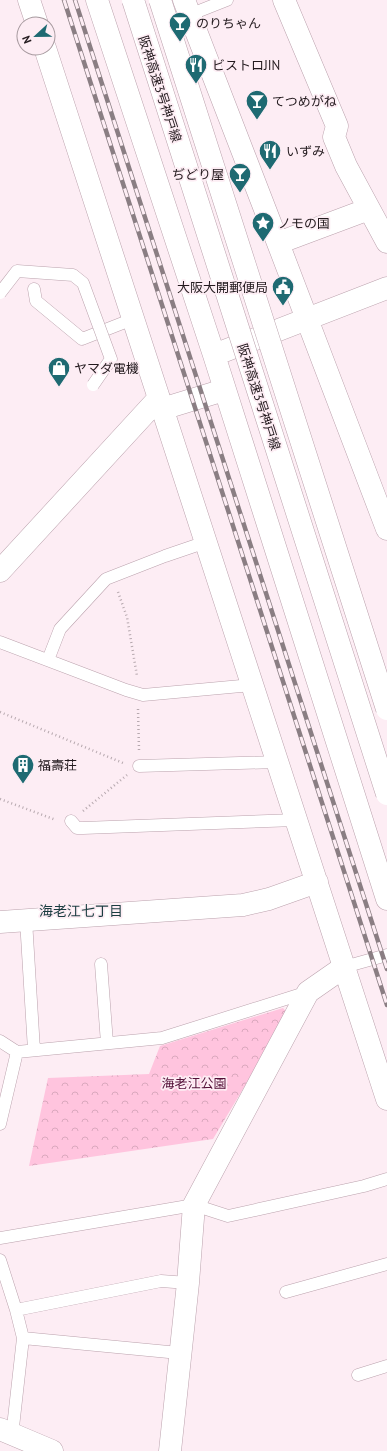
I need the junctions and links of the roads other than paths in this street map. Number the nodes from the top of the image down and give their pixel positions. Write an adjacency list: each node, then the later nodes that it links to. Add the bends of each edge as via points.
1 (29, 0): 8 (main road)
2 (97, 0): 18 (main road)
3 (133, 0): 31 (main road, 阪神高速3号神戸線, bridge)
4 (160, 0): 28 (main road, 阪神高速3号神戸線, bridge)
5 (227, 0): 7 (lane)
6 (284, 0): 10 (main road, via 337,126 334,137)
7 (186, 7): 12 (main road)
8 (34, 16)
9 (48, 56): 16 (main road)
10 (369, 210): 11 (main road); 12 (main road)
11 (387, 242)
12 (278, 243): 17 (main road)
13 (387, 288): 17 (main road)
14 (34, 289): 16 (lane, via 36,301 82,339)
15 (0, 293): 19 (lane, bridge, via 16,271 72,275 83,284 112,359)
16 (133, 319): 21 (main road)
17 (307, 319): 18 (main road); 22 (main road)
18 (214, 355): 20 (main road)
19 (93, 385)
20 (224, 390): 21 (main road); 34 (main road)
21 (160, 404): 23 (main road); 24 (main road)
22 (387, 529)
23 (206, 542): 26 (lane, via 106,579 60,629); 27 (main road)
24 (0, 571)
25 (0, 642): 26 (lane)
26 (48, 660): 27 (lane, via 143,695)
27 (252, 685): 29 (main road)
28 (387, 709)
29 (277, 762): 30 (lane); 32 (main road)
30 (139, 766)
31 (387, 794)
32 (296, 820): 33 (lane, via 83,828 77,828); 35 (main road)
33 (71, 821)
34 (383, 874): 36 (main road)
35 (317, 882): 37 (main road, via 270,899 243,905); 41 (main road)
36 (387, 899)
37 (26, 920): 38 (main road); 45 (lane)
38 (0, 922)
39 (387, 955): 41 (lane)
40 (102, 964): 44 (lane)
41 (344, 967): 42 (main road); 47 (main road)
42 (308, 992): 44 (lane, via 162,1038); 50 (main road)
43 (0, 1041): 46 (lane)
44 (108, 1043): 45 (lane)
45 (34, 1050): 46 (lane)
46 (16, 1052): 48 (lane)
47 (387, 1099)
48 (0, 1124)
49 (387, 1179): 50 (lane, via 228,1216)
50 (194, 1204): 51 (lane); 54 (main road)
51 (0, 1238)
52 (0, 1260): 56 (lane)
53 (387, 1264): 55 (lane)
54 (188, 1283): 56 (lane, via 161,1281); 58 (main road)
55 (286, 1292)
56 (16, 1310): 57 (lane)
57 (23, 1338): 58 (lane); 61 (lane)
58 (179, 1353): 63 (main road)
59 (387, 1366): 60 (lane)
60 (358, 1375)
61 (6, 1432): 62 (main road)
62 (52, 1451)
63 (170, 1451)

